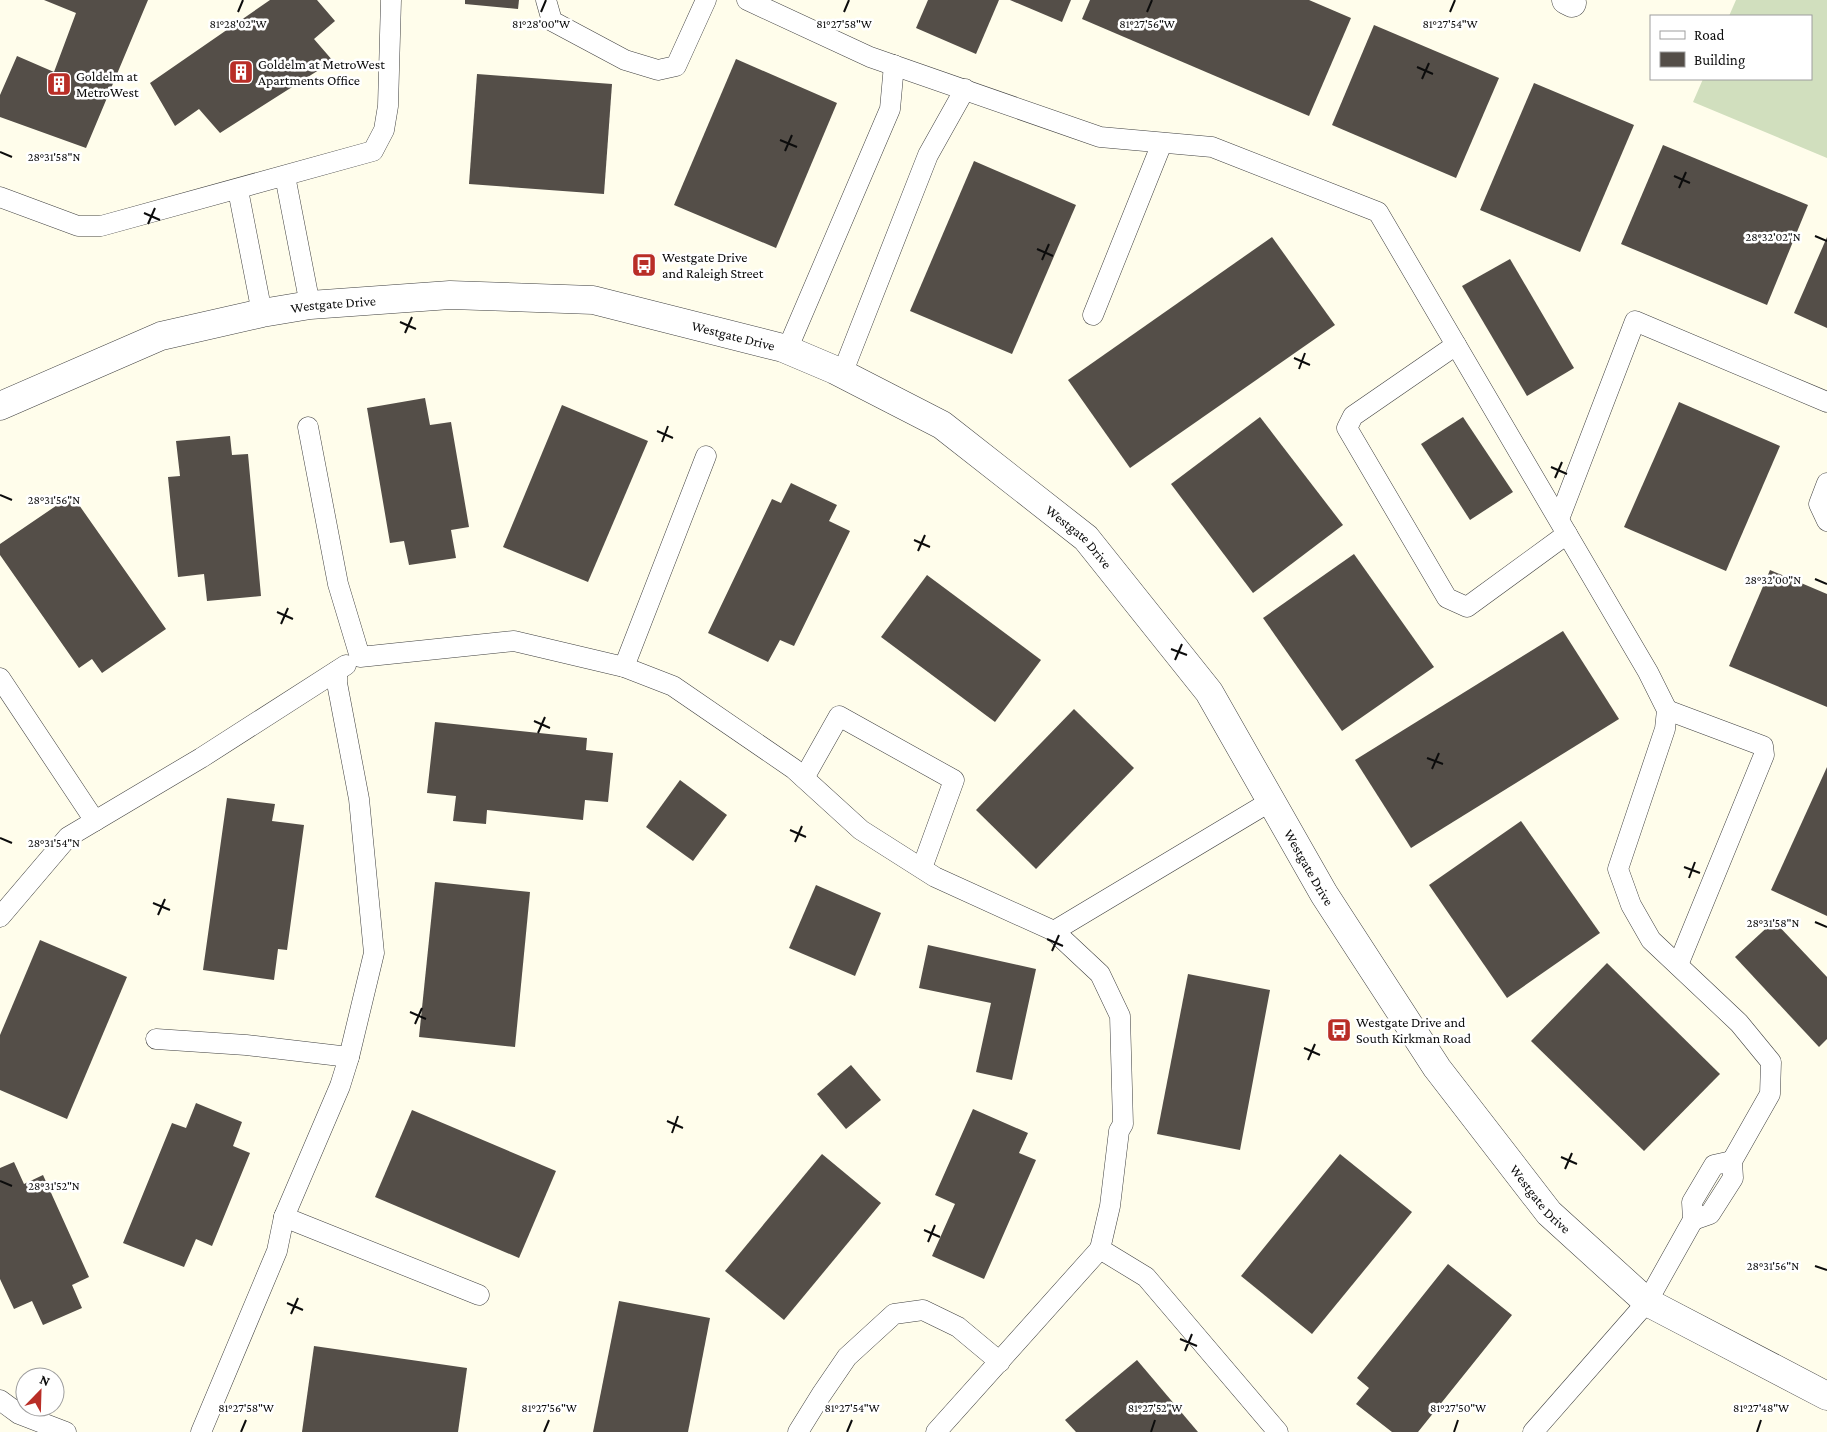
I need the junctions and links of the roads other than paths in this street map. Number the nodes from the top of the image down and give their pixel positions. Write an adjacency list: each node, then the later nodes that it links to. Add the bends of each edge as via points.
1 (391, 0): 8 (lane, via 388,106 384,130 373,151)
2 (546, 0): 3 (lane, via 552,21 625,60 658,70 676,66)
3 (706, 0)
4 (747, 0): 5 (lane)
5 (894, 65): 6 (lane); 15 (lane, via 890,109)
6 (965, 89): 7 (lane, via 1100,137); 16 (lane, via 928,154)
7 (1162, 143): 13 (lane); 14 (lane, via 1212,147 1378,212)
8 (286, 176): 9 (lane); 11 (lane)
9 (238, 190): 10 (lane, via 101,226 78,226); 12 (lane)
10 (0, 197)
11 (310, 305): 12 (street, Westgate Drive); 15 (street, Westgate Drive, via 450,295 593,300)
12 (262, 313): 18 (street, Westgate Drive, via 161,336)
13 (1093, 315)
14 (1456, 345): 23 (lane); 23 (lane, via 1353,416 1347,428 1447,598 1467,606)
15 (787, 350): 16 (street, Westgate Drive)
16 (842, 374): 30 (street, Westgate Drive, via 942,425 1086,538 1209,692)
17 (1827, 402): 23 (lane, via 1635,321)
18 (0, 406)
19 (308, 427): 24 (lane, via 338,584)
20 (706, 456): 25 (lane)
21 (1827, 483): 22 (lane, via 1819,504)
22 (1827, 521)
23 (1563, 527): 28 (lane)
24 (360, 657): 25 (lane, via 514,641); 26 (lane)
25 (624, 667): 29 (lane, via 673,686)
26 (337, 671): 31 (lane); 37 (lane, via 359,799 374,952)
27 (0, 678): 31 (lane)
28 (1667, 710): 35 (lane, via 1665,729 1618,869 1631,904 1652,940); 35 (lane, via 1763,746 1764,755)
29 (804, 778): 32 (lane, via 861,830); 32 (lane, via 839,716 954,780)
30 (1271, 801): 34 (lane); 41 (street, Westgate Drive, via 1324,894 1437,1068 1549,1213)
31 (95, 821): 33 (lane, via 68,837)
32 (922, 868): 34 (lane, via 935,877)
33 (0, 917)
34 (1054, 931): 39 (lane, via 1100,974 1120,1016 1123,1124 1119,1131 1110,1206)
35 (1678, 965): 41 (lane, via 1739,1023 1771,1062 1770,1094 1732,1161 1714,1165 1692,1202 1693,1220)
36 (156, 1039): 37 (lane)
37 (349, 1057): 38 (lane, via 340,1086)
38 (284, 1217): 40 (lane); 46 (lane, via 277,1251)
39 (1100, 1249): 42 (lane); 49 (lane, via 1146,1277)
40 (479, 1294)
41 (1647, 1302): 43 (street, Westgate Drive); 50 (lane)
42 (1000, 1362): 47 (lane, via 958,1326 923,1310 894,1314 847,1357); 48 (lane)
43 (1827, 1396)
44 (0, 1400): 45 (lane, via 20,1414)
45 (66, 1432)
46 (201, 1432)
47 (798, 1432)
48 (936, 1432)
49 (1278, 1432)
50 (1533, 1432)

